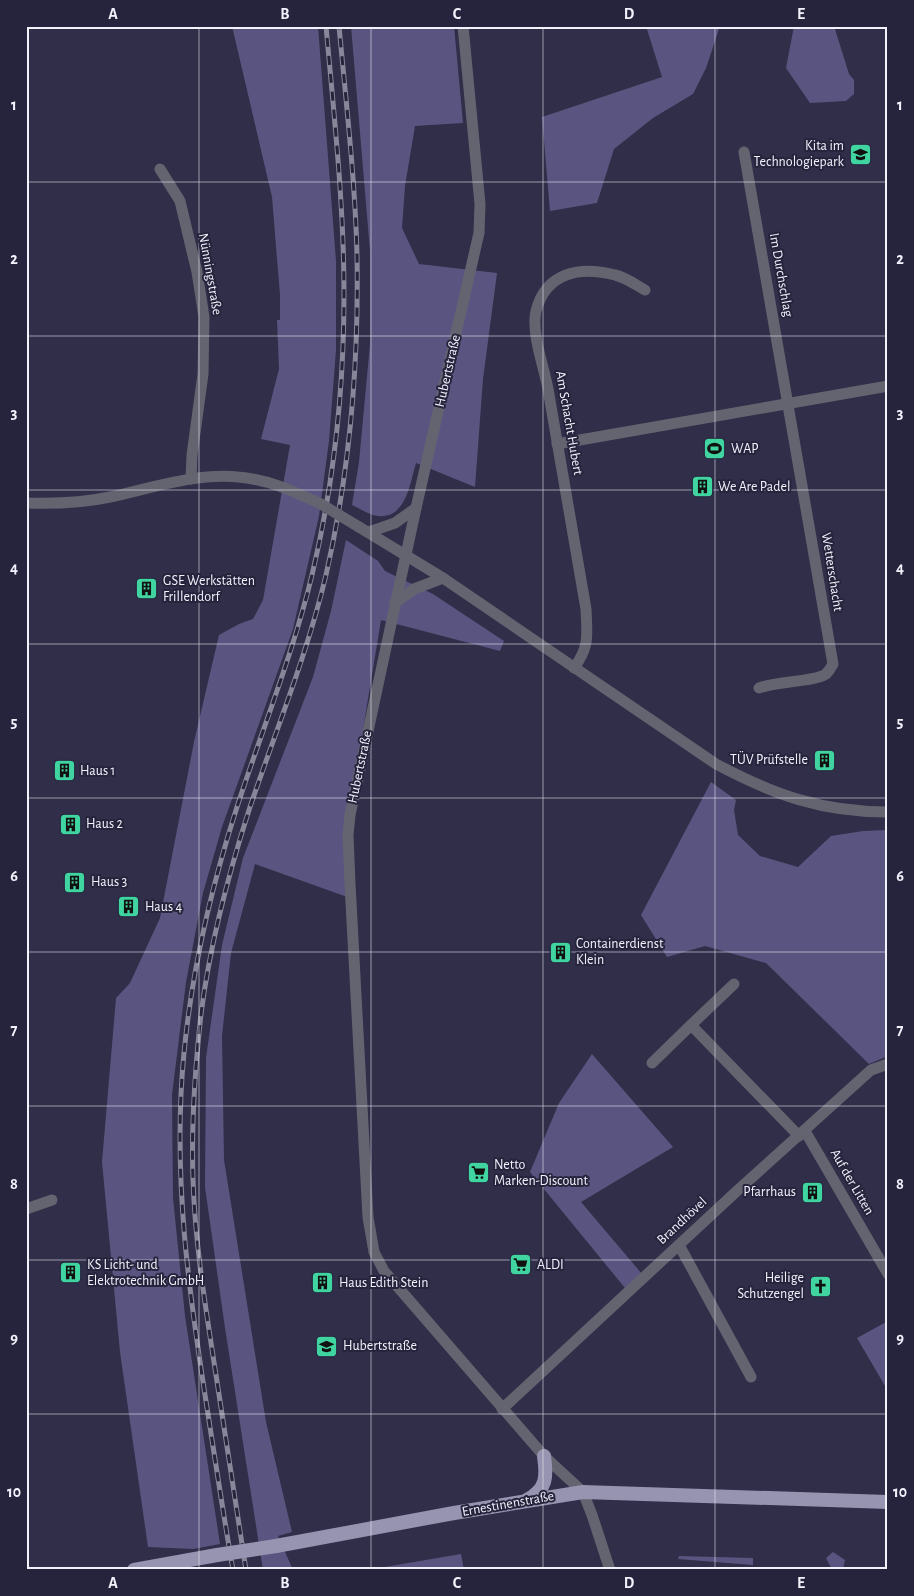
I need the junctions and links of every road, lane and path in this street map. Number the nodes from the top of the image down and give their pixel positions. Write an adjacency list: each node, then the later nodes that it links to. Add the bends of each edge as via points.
1 (463, 26): 10 (street, Hubertstraße, via 480,225)
2 (744, 152): 6 (street, Im Durchschlag)
3 (160, 169): 8 (street, Nünningstraße, via 180,201 204,317 203,374)
4 (645, 290): 7 (street, Am Schacht Hubert, via 616,275 585,270 559,278 544,294 535,327)
5 (888, 386): 6 (street)
6 (787, 404): 7 (street); 16 (street, Wetterschacht, via 833,664 826,674 820,676)
7 (557, 444): 15 (street, Am Schacht Hubert, via 586,609 588,637 584,652)
8 (191, 479): 9 (street, via 78,503); 11 (street, bridge, via 212,476 265,481 321,504)
9 (26, 503)
10 (416, 508): 11 (street, via 394,523); 12 (street, Hubertstraße)
11 (364, 530): 12 (street)
12 (406, 556): 13 (street); 14 (street, Hubertstraße)
13 (443, 578): 14 (street, via 414,589); 15 (street)
14 (396, 603): 28 (street, Hubertstraße, via 352,797 348,835 371,1242 384,1271)
15 (574, 668): 17 (street, via 716,764 761,787 816,804 854,811)
16 (759, 688)
17 (888, 812)
18 (734, 984): 19 (street)
19 (691, 1025): 20 (street); 22 (street, Auf der Litten)
20 (652, 1063)
21 (888, 1064): 22 (street, Brandhövel, via 872,1070)
22 (802, 1133): 25 (street, Brandhövel); 26 (street, Auf der Litten)
23 (52, 1200): 24 (street)
24 (26, 1209)
25 (679, 1245): 27 (street); 28 (street, Brandhövel)
26 (888, 1274)
27 (751, 1377)
28 (502, 1409): 29 (street, Hubertstraße)
29 (544, 1456): 30 (street, Hubertstraße); 31 (main road, via 546,1477 543,1487)
30 (583, 1492): 31 (main road, Ernestinenstraße); 32 (main road, Ernestinenstraße); 34 (street)
31 (526, 1501): 33 (main road, Ernestinenstraße, bridge)
32 (888, 1502)
33 (134, 1570)
34 (610, 1570)

